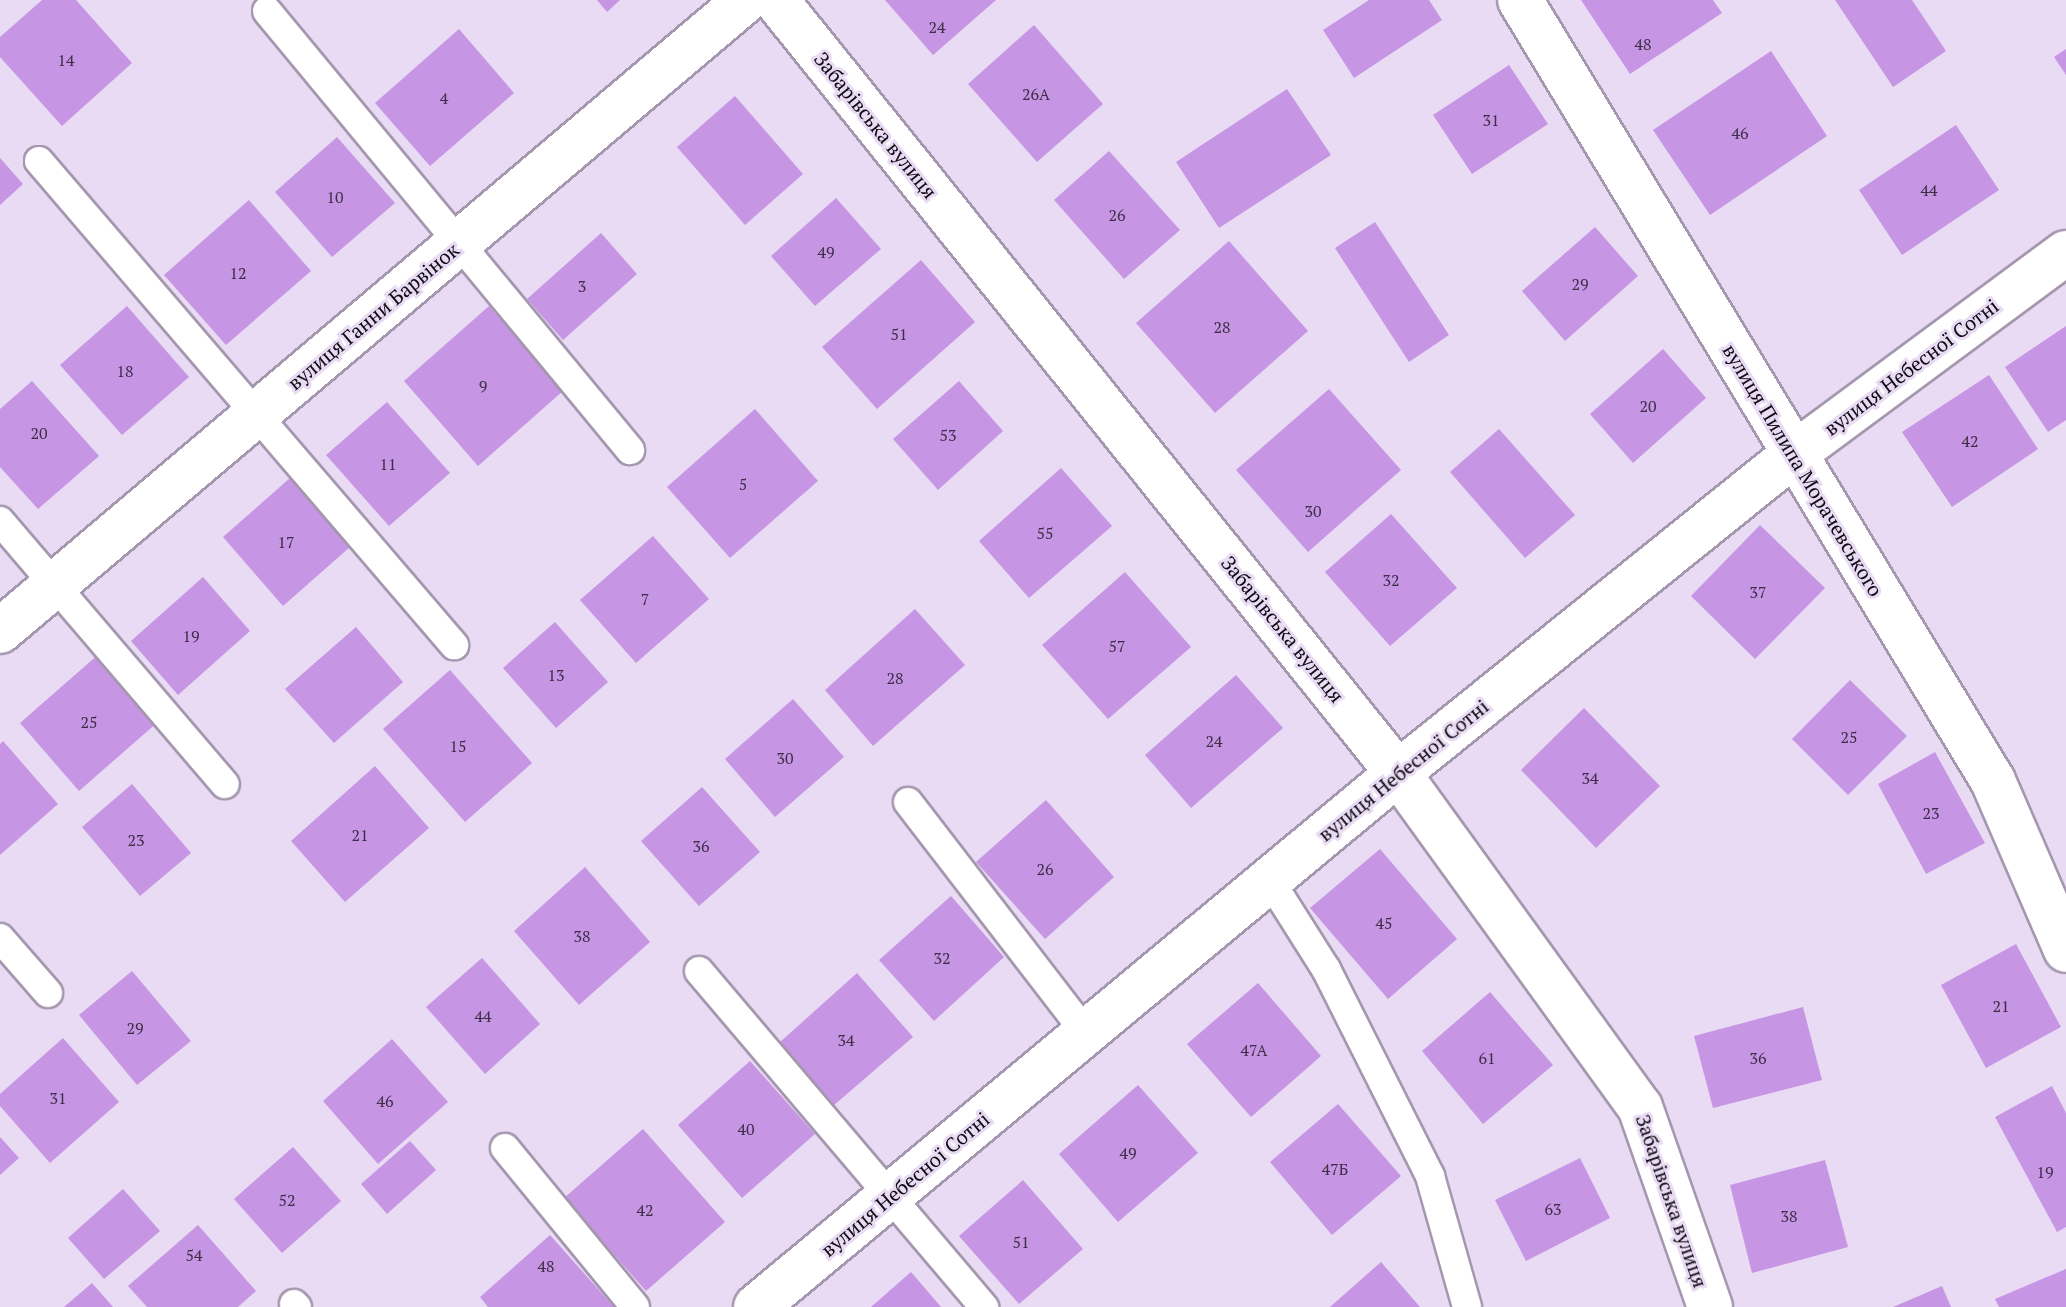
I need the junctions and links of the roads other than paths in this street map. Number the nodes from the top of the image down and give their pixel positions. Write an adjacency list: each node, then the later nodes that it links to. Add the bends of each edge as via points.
1 (746, 0): 6 (street, вулиця Ганни Барвінок)
2 (776, 0): 15 (street, Забарівська вулиця)
3 (1520, 0): 10 (street, вулиця Пилипа Морачевського)
4 (267, 11): 6 (lane)
5 (39, 161): 8 (lane)
6 (457, 244): 8 (street, вулиця Ганни Барвінок); 9 (lane)
7 (2066, 253): 10 (street, вулиця Небесної Сотні)
8 (257, 414): 12 (street, вулиця Ганни Барвінок); 14 (lane)
9 (630, 450)
10 (1794, 454): 15 (street, вулиця Небесної Сотні); 20 (street, вулиця Пилипа Морачевського, via 1993,781)
11 (0, 521): 12 (lane)
12 (56, 584): 13 (street, вулиця Ганни Барвінок); 16 (lane)
13 (0, 631)
14 (454, 645)
15 (1398, 773): 18 (street, вулиця Небесної Сотні); 30 (street, Забарівська вулиця, via 1640,1107)
16 (225, 784)
17 (908, 802): 23 (lane)
18 (1269, 879): 23 (street, вулиця Небесної Сотні); 29 (lane, via 1326,969 1430,1176)
19 (0, 938): 22 (lane)
20 (2066, 950)
21 (699, 971): 25 (lane)
22 (48, 993)
23 (1086, 1033): 25 (street, вулиця Небесної Сотні)
24 (505, 1148): 26 (lane)
25 (890, 1196): 27 (street, вулиця Небесної Сотні); 28 (lane)
26 (635, 1307)
27 (756, 1307)
28 (984, 1307)
29 (1467, 1307)
30 (1710, 1307)

